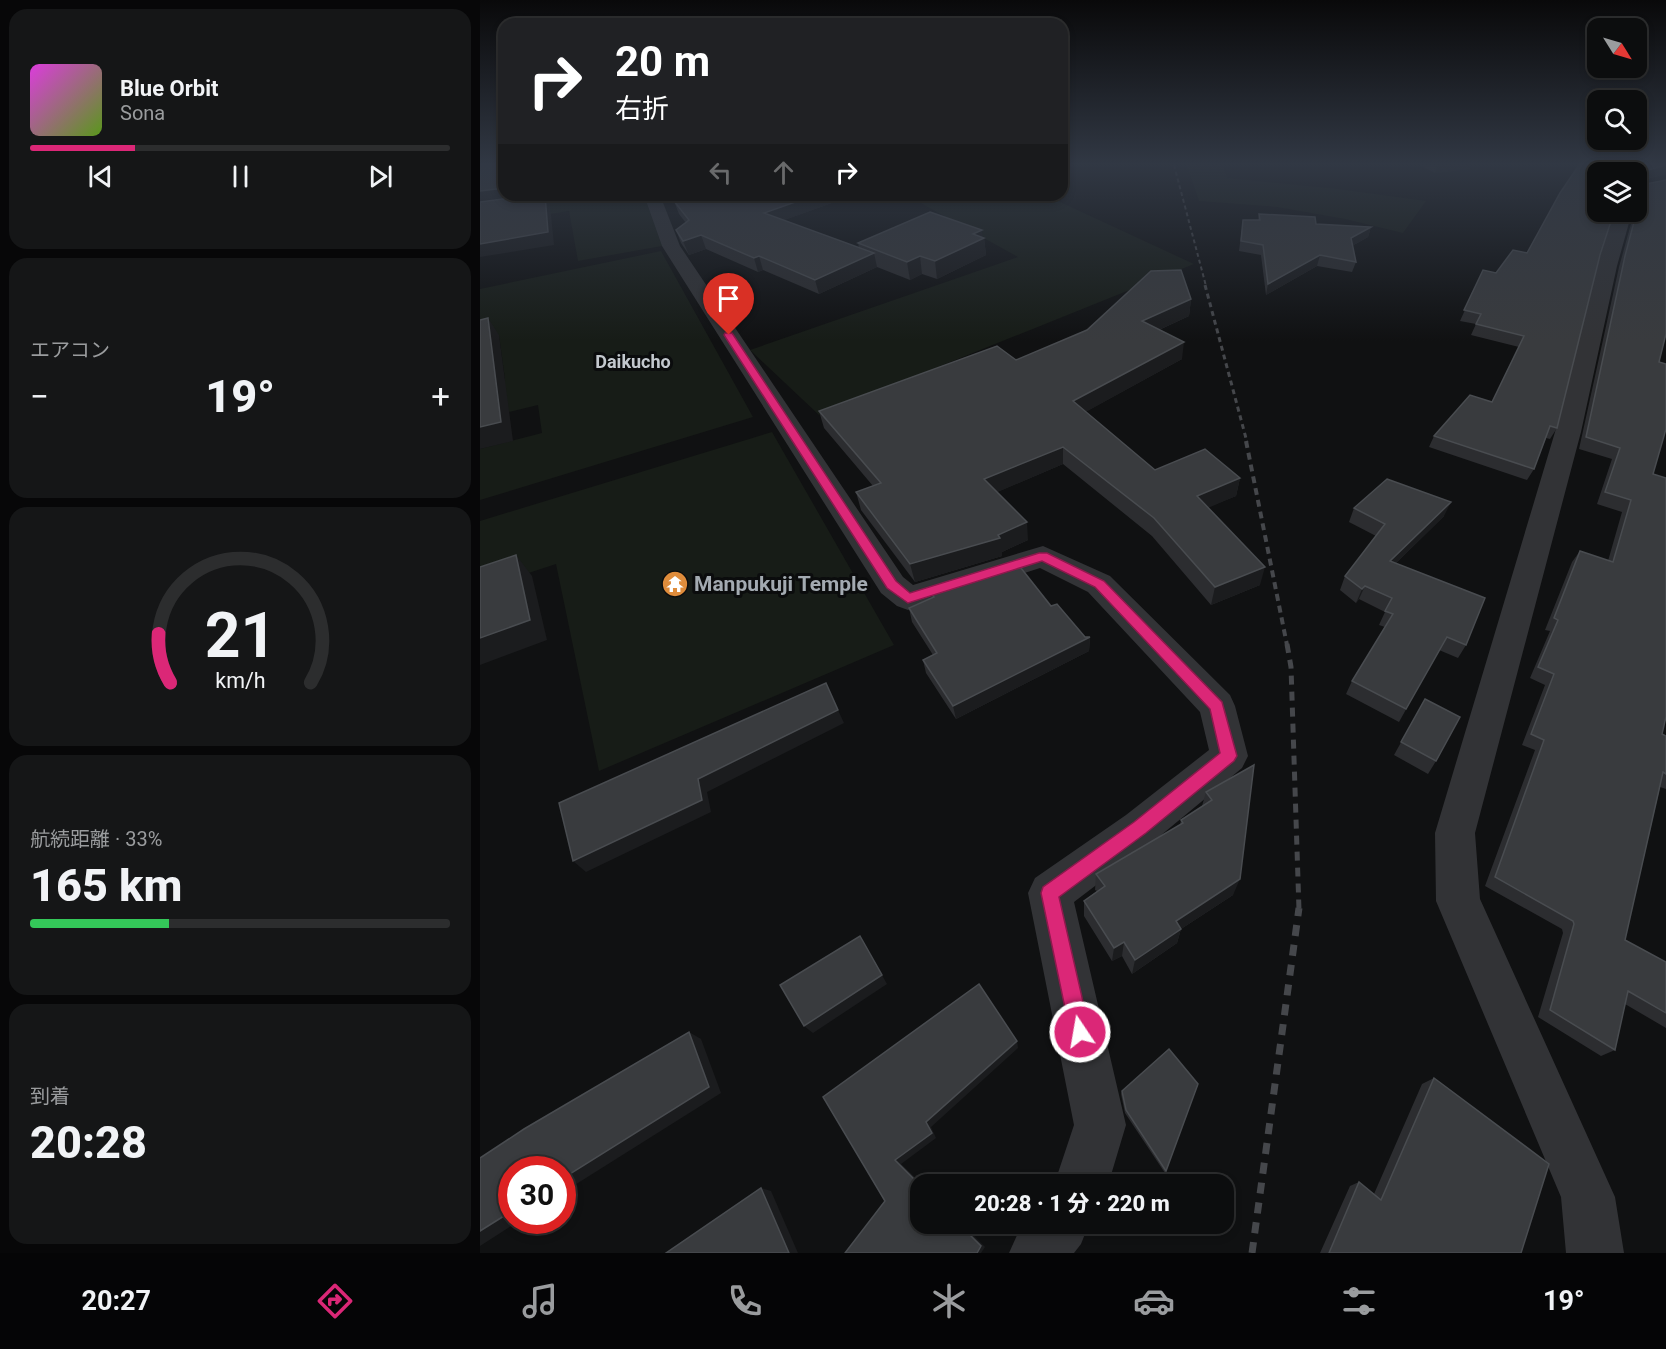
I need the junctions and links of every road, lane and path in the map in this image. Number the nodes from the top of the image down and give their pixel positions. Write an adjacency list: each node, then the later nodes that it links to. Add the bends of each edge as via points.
1 (663, 223): 3 (street, via 671,246 892,585 908,598 1043,556 1099,584 1217,706 1229,756 1140,828 1050,893 1100,1125)
2 (1620, 223): 6 (street, via 1568,432 1455,833 1458,901 1588,1197)
3 (1084, 1174)
4 (1053, 1234): 5 (street)
5 (1038, 1253)
6 (1595, 1253)

